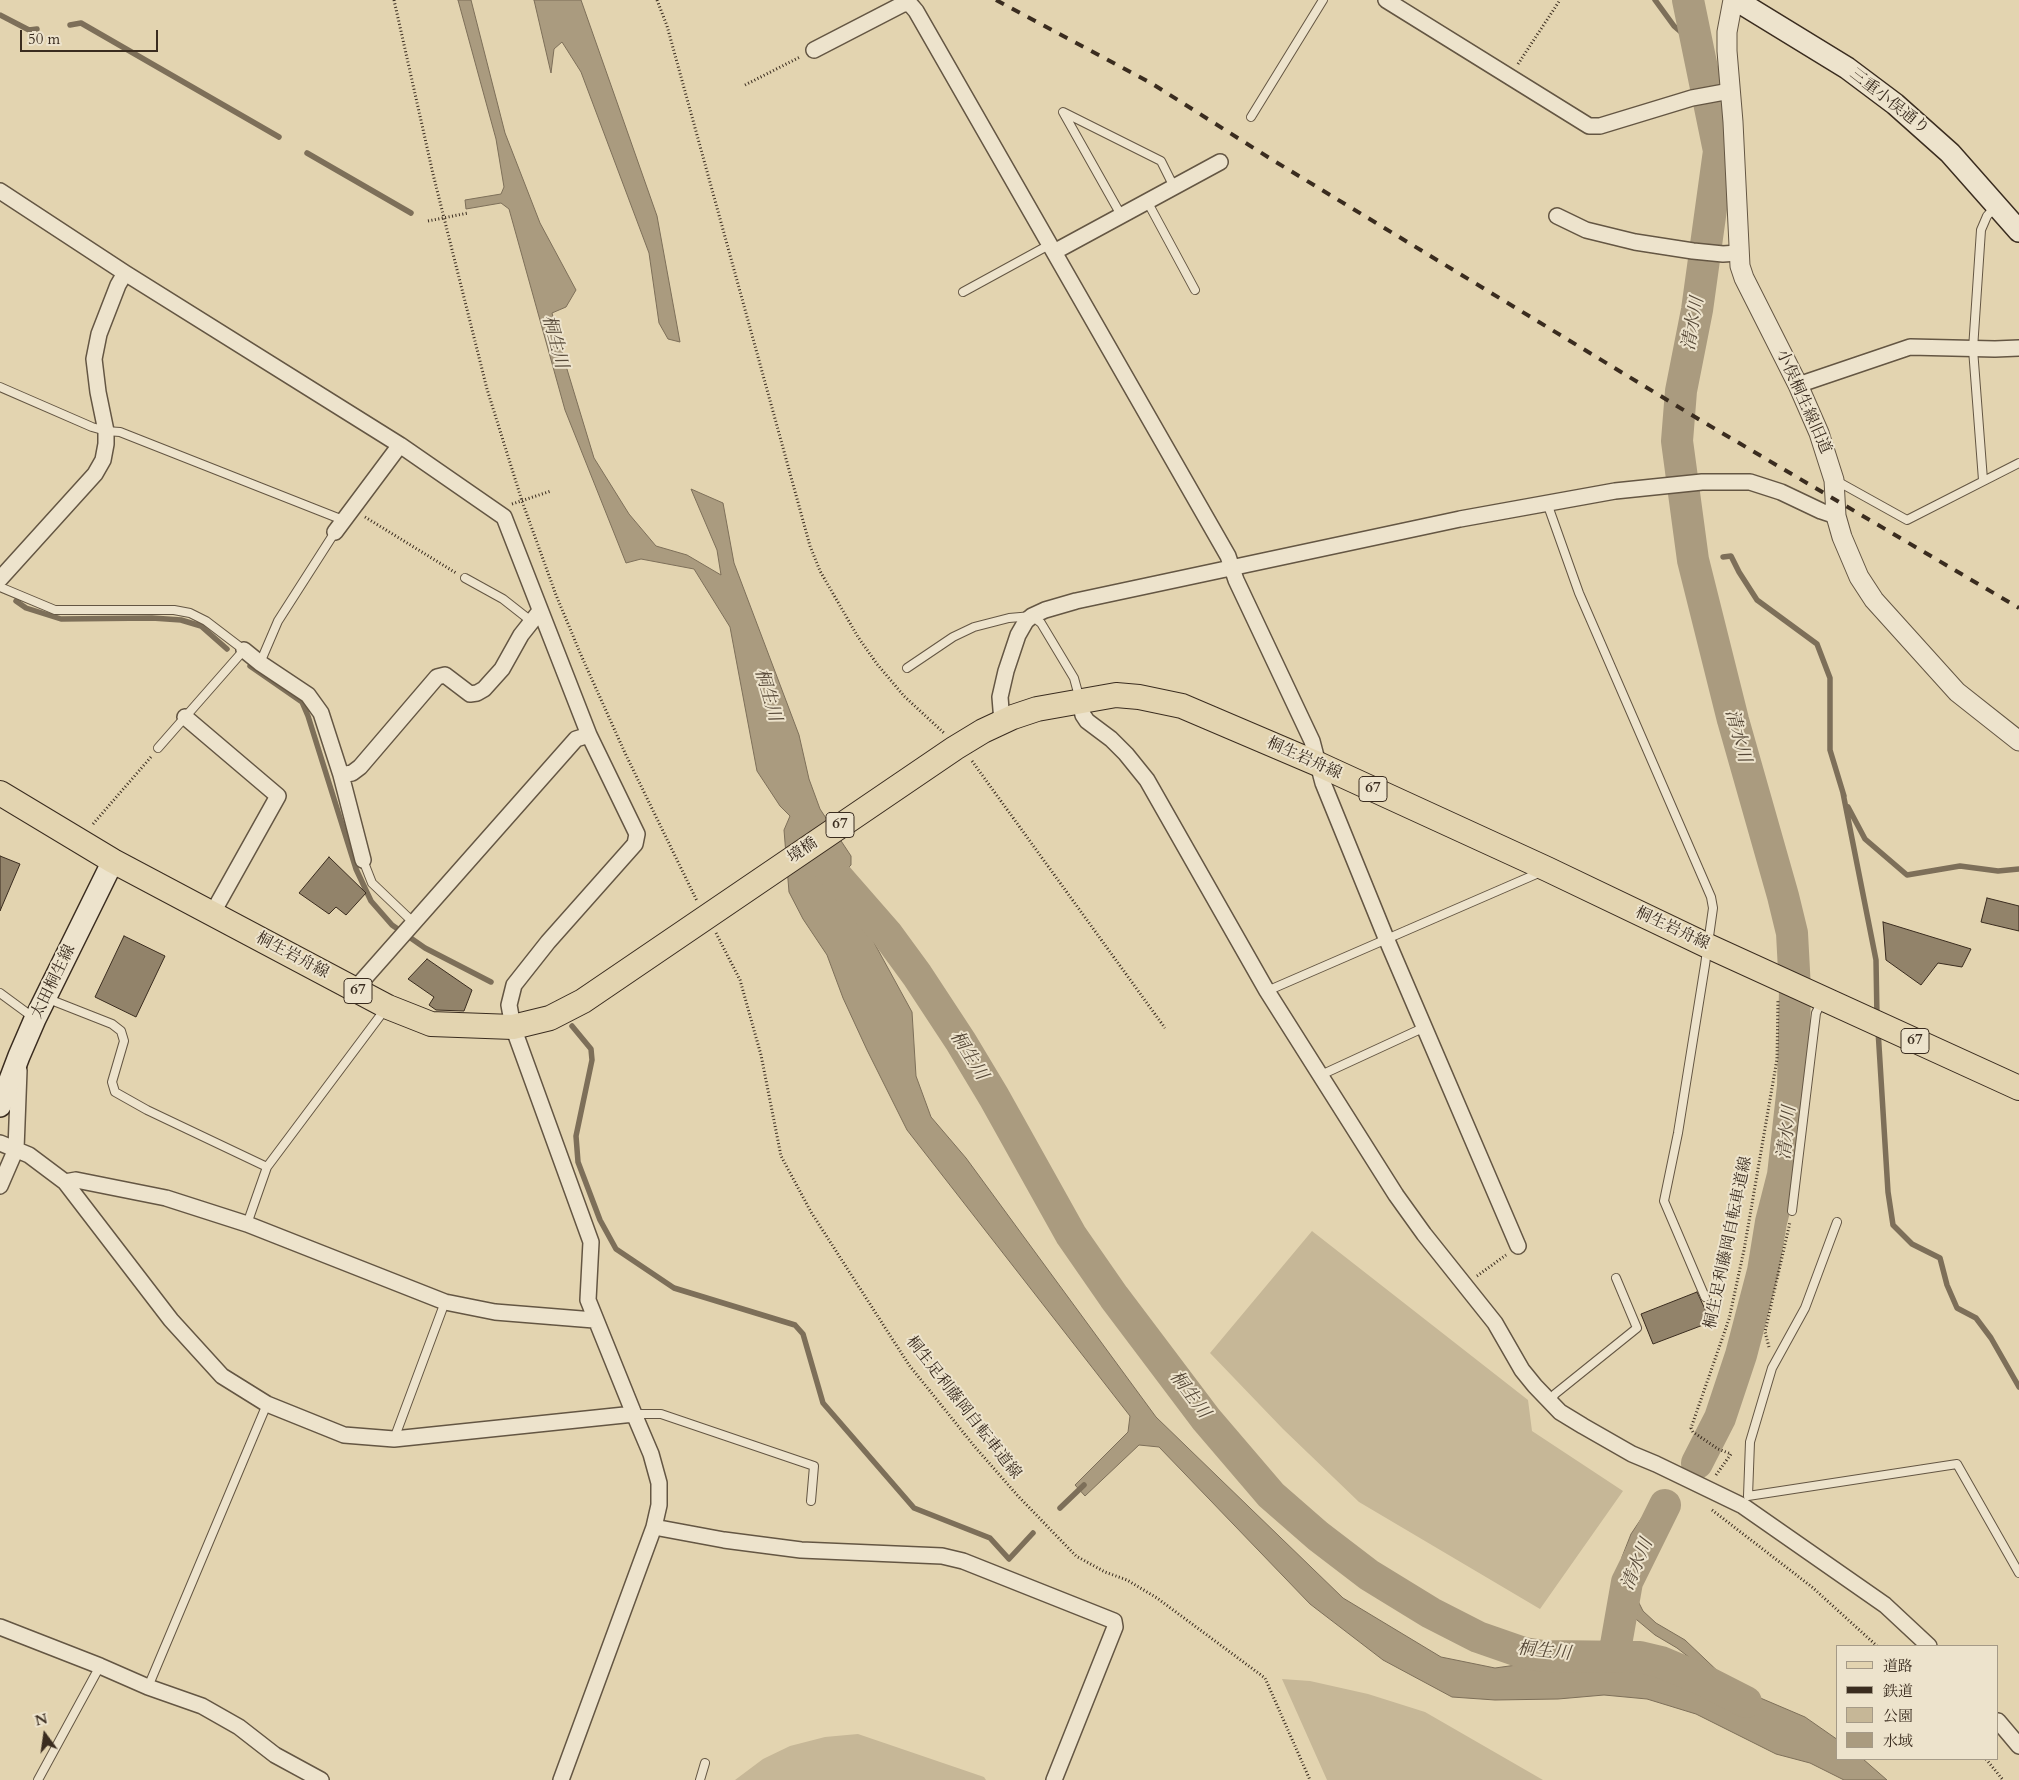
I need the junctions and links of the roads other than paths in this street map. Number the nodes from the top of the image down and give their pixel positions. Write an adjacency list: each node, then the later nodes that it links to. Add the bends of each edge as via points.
1 (1323, 0): 6 (lane)
2 (1386, 0): 5 (street, via 1590,126)
3 (1734, 0): 5 (street, 小俣桐生線旧道, via 1727,32); 11 (main road, 三重小俣通り, via 1847,68 1895,104 1950,153)
4 (814, 50): 15 (street, via 903,4 910,4)
5 (1726, 92): 16 (street, 小俣桐生線旧道, via 1734,130)
6 (1251, 117)
7 (1220, 162): 8 (street)
8 (1174, 187): 10 (street); 12 (lane, via 1161,161 1063,112)
9 (0, 191): 17 (street)
10 (1147, 201): 12 (street); 18 (lane)
11 (1996, 205): 14 (main road, 三重小俣通り); 20 (lane, via 1981,230)
12 (1121, 215): 15 (street)
13 (1557, 216): 16 (street, via 1586,230 1635,242)
14 (2019, 231)
15 (1052, 248): 19 (lane); 32 (street)
16 (1731, 253): 22 (street, 小俣桐生線旧道)
17 (125, 273): 24 (street, via 99,334 94,359); 25 (street)
18 (1195, 290)
19 (963, 292)
20 (1973, 348): 21 (street); 22 (street, via 1910,347); 28 (lane)
21 (2019, 348)
22 (1798, 385): 27 (street, 小俣桐生線旧道, via 1819,433)
23 (0, 387): 24 (lane)
24 (106, 431): 31 (lane, via 120,432); 34 (street, via 103,460 95,474)
25 (400, 445): 31 (street); 36 (street, via 504,517)
26 (2019, 463): 28 (lane)
27 (1834, 480): 28 (lane, via 1907,520); 30 (street, 小俣桐生線旧道)
28 (1983, 480)
29 (1548, 503): 30 (street, via 1669,485 1750,482); 32 (street); 58 (lane, via 1579,593 1712,897)
30 (1836, 516): 45 (street, 小俣桐生線旧道, via 1851,560 1874,600 1957,692)
31 (343, 520): 39 (lane, via 278,621)
32 (1233, 568): 37 (street, via 1076,601); 48 (street, via 1312,741)
33 (465, 578): 36 (lane)
34 (0, 579)
35 (0, 587): 38 (lane, via 54,610 174,610 190,613)
36 (536, 616): 44 (street); 49 (street, via 520,635 502,669 484,689 470,694 445,675 437,677 360,767)
37 (1032, 616): 40 (lane, via 974,627); 41 (lane, via 1041,623 1074,678); 43 (street, via 1018,635 1006,671 1000,697)
38 (244, 650): 39 (street); 42 (lane)
39 (260, 663): 49 (street, via 308,695 321,712)
40 (907, 668)
41 (1080, 702): 43 (main road, 桐生岩舟線 / 67, via 1037,709); 48 (main road, 桐生岩舟線 / 67, via 1116,695 1182,706); 60 (street, via 1087,722 1111,739 1147,780)
42 (185, 717): 46 (lane); 55 (street, via 278,796)
43 (1002, 722): 47 (main road, 桐生岩舟線 / 67)
44 (589, 735): 56 (street, via 576,739); 66 (street, via 637,834 635,844 514,985 509,1005)
45 (2019, 741)
46 (158, 748)
47 (960, 748): 54 (main road, 境橋 / 67)
48 (1318, 764): 53 (main road, 桐生岩舟線 / 67); 57 (street)
49 (341, 775): 52 (street)
50 (0, 793): 51 (main road, 桐生岩舟線 / 67)
51 (113, 860): 55 (main road, 桐生岩舟線 / 67); 63 (main road, 太田桐生線)
52 (363, 860): 56 (lane, via 372,883)
53 (1547, 869): 57 (lane); 58 (main road, 桐生岩舟線 / 67)
54 (725, 903): 66 (main road, 桐生岩舟線 / 67, via 583,1001 550,1018)
55 (212, 914): 59 (main road, 桐生岩舟線 / 67)
56 (414, 923): 59 (street)
57 (1386, 938): 60 (lane); 67 (street)
58 (1708, 946): 62 (main road, 桐生岩舟線 / 67); 83 (lane, via 1664,1201)
59 (354, 989): 64 (main road, 桐生岩舟線 / 67)
60 (1267, 991): 69 (street)
61 (0, 993): 65 (lane)
62 (1818, 996): 71 (main road, 67); 78 (lane)
63 (45, 998): 65 (main road, 太田桐生線); 75 (lane, via 112,1024 121,1032 124,1041 112,1082 115,1092)
64 (388, 1007): 66 (main road, 桐生岩舟線 / 67, via 432,1024); 75 (lane)
65 (35, 1020): 68 (main road, 太田桐生線)
66 (514, 1026): 85 (street, via 591,1242 588,1300)
67 (1425, 1027): 69 (lane); 81 (street)
68 (19, 1056): 70 (street); 72 (main road, 太田桐生線); 74 (street)
69 (1321, 1075): 86 (street, via 1396,1195 1495,1324 1522,1370)
70 (0, 1080)
71 (2019, 1088)
72 (0, 1106)
73 (0, 1143): 74 (street)
74 (16, 1149): 76 (street); 77 (street)
75 (267, 1166): 80 (lane)
76 (65, 1182): 80 (street, via 76,1180 166,1198); 87 (street, via 171,1320 222,1376)
77 (0, 1185)
78 (1792, 1211)
79 (1837, 1222): 91 (lane, via 1805,1308 1776,1362 1750,1442)
80 (247, 1224): 84 (street)
81 (1518, 1246)
82 (1616, 1278): 86 (lane, via 1637,1328)
83 (1705, 1296)
84 (445, 1302): 85 (street, via 495,1312); 89 (lane)
85 (594, 1320): 88 (street)
86 (1550, 1401): 91 (street, via 1560,1412 1632,1454)
87 (267, 1404): 89 (street, via 344,1436); 97 (lane)
88 (634, 1414): 89 (street); 90 (lane, via 661,1414 814,1466); 92 (street, via 652,1454 659,1483)
89 (394, 1439)
90 (811, 1501)
91 (1746, 1501): 93 (lane, via 1957,1464); 95 (street, via 1885,1605)
92 (654, 1528): 103 (street); 105 (street, via 801,1550 942,1556 963,1561 1114,1621 1115,1627)
93 (2019, 1574)
94 (0, 1627): 96 (street)
95 (1928, 1645)
96 (100, 1666): 97 (street); 101 (lane)
97 (148, 1687): 102 (street, via 202,1706)
98 (1999, 1722): 99 (street)
99 (2019, 1746)
100 (705, 1763): 104 (lane)
101 (38, 1780)
102 (321, 1780)
103 (561, 1780)
104 (700, 1780)
105 (1054, 1780)

